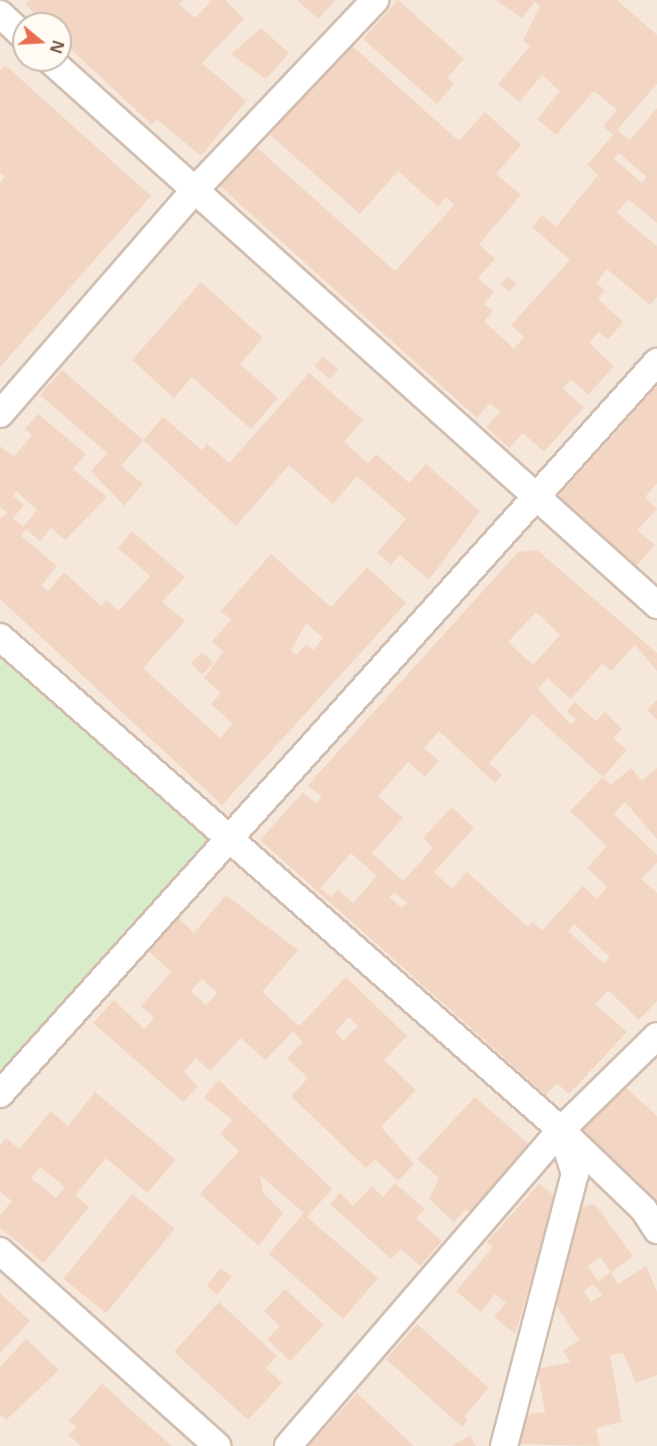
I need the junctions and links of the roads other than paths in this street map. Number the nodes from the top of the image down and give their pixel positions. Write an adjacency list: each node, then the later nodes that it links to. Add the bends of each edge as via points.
1 (375, 0): 5 (street)
2 (0, 14): 3 (street)
3 (12, 25)
4 (63, 72): 5 (street)
5 (193, 192): 7 (street); 8 (street)
6 (657, 362): 8 (street)
7 (0, 414)
8 (540, 496): 9 (street); 11 (street)
9 (657, 604)
10 (0, 637): 11 (street)
11 (233, 840): 13 (street); 14 (street)
12 (657, 1036): 14 (street)
13 (0, 1094)
14 (561, 1130): 15 (street, via 644,1210); 18 (street); 19 (street, via 575,1174)
15 (657, 1230)
16 (0, 1251): 17 (street)
17 (217, 1446)
18 (288, 1446)
19 (504, 1446)

